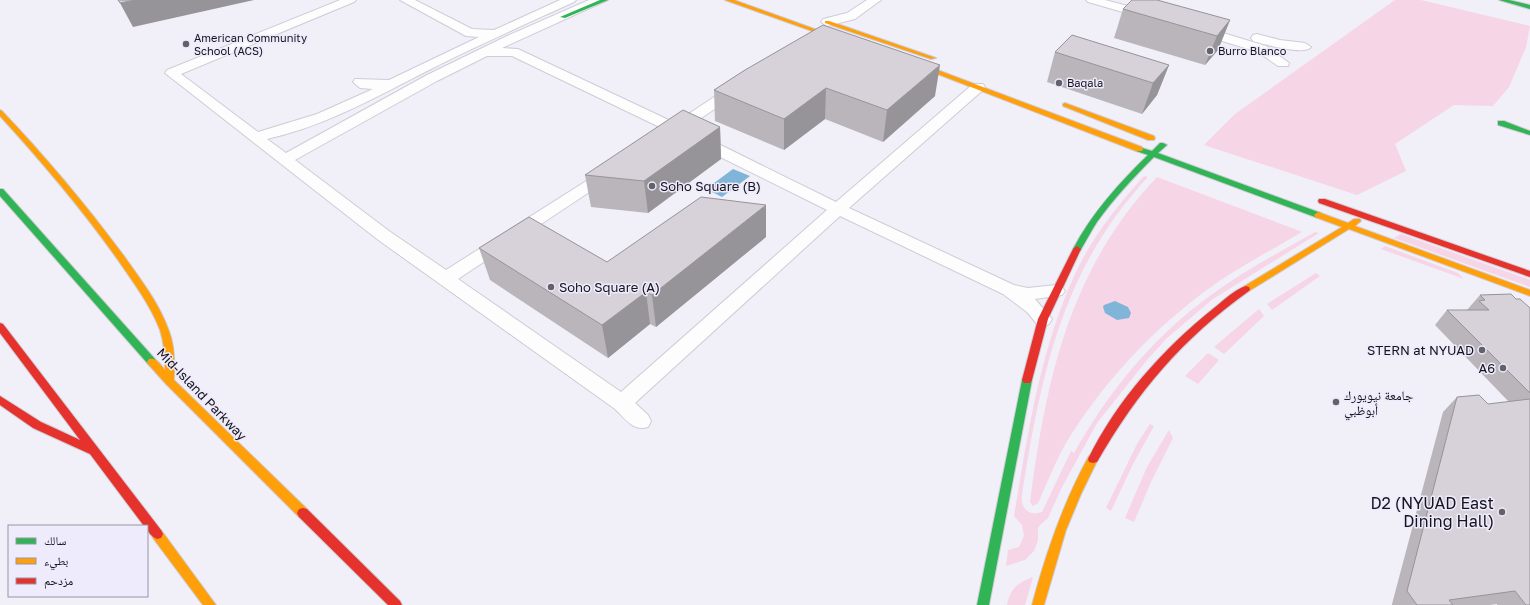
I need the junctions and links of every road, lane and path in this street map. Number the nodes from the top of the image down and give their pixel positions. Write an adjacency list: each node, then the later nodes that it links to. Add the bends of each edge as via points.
1 (350, 0): 38 (street, via 172,73)
2 (406, 0): 20 (street)
3 (570, 0): 20 (street, via 496,32)
4 (599, 0): 15 (street)
5 (605, 0): 15 (main road)
6 (728, 0): 17 (main road)
7 (875, 0): 14 (street)
8 (1092, 0): 9 (street, via 1159,15)
9 (1123, 0)
10 (1502, 0): 13 (main road)
11 (1526, 0): 12 (main road)
12 (1530, 1)
13 (1530, 7)
14 (851, 16): 16 (street); 18 (street, via 848,23)
15 (563, 18): 21 (street)
16 (824, 20): 18 (main road)
17 (812, 29): 19 (street, via 807,41)
18 (849, 36): 19 (main road); 24 (main road)
19 (834, 37)
20 (470, 39): 28 (street)
21 (513, 45): 35 (street, via 484,52 401,94); 37 (street)
22 (1305, 47): 25 (street, via 1269,42 1189,23 1259,48)
23 (901, 58): 27 (main road)
24 (944, 62)
25 (1283, 63)
26 (747, 82): 37 (street)
27 (980, 83): 33 (main road, via 996,86 1078,116); 39 (main road); 44 (street)
28 (392, 84): 29 (street); 29 (street, via 363,83 366,89)
29 (362, 99): 32 (street)
30 (1054, 101): 33 (main road)
31 (0, 112): 54 (main road, via 61,179 145,292 156,310 170,352)
32 (322, 118): 35 (street, via 311,126 311,131 321,134); 38 (street)
33 (1104, 119): 39 (main road, via 1168,145)
34 (1501, 123): 36 (main road)
35 (337, 132): 40 (street)
36 (1530, 132)
37 (670, 133): 44 (street)
38 (256, 137): 40 (street)
39 (1153, 154): 46 (main road); 50 (main road, via 1137,168 1102,211 1079,245)
40 (286, 160): 48 (street)
41 (618, 167): 48 (street)
42 (0, 191): 54 (main road, Mid-Island Parkway)
43 (1315, 198): 45 (main road)
44 (838, 209): 49 (street); 56 (street)
45 (1365, 216): 46 (main road); 47 (main road)
46 (1349, 226): 51 (main road); 62 (main road, via 1232,299 1181,341 1153,370 1117,418 1082,481 1055,543)
47 (1530, 274)
48 (445, 279): 56 (street)
49 (1009, 290): 50 (street, via 1028,294); 52 (street, via 1033,307)
50 (1056, 291): 52 (main road)
51 (1530, 293)
52 (1042, 319): 61 (main road, via 1030,365)
53 (0, 326): 58 (main road)
54 (169, 381): 60 (main road, Mid-Island Parkway)
55 (0, 400): 58 (main road, via 37,425)
56 (622, 403): 57 (street)
57 (642, 421)
58 (92, 450): 59 (main road)
59 (210, 605)
60 (396, 605)
61 (983, 605)
62 (1038, 605)

